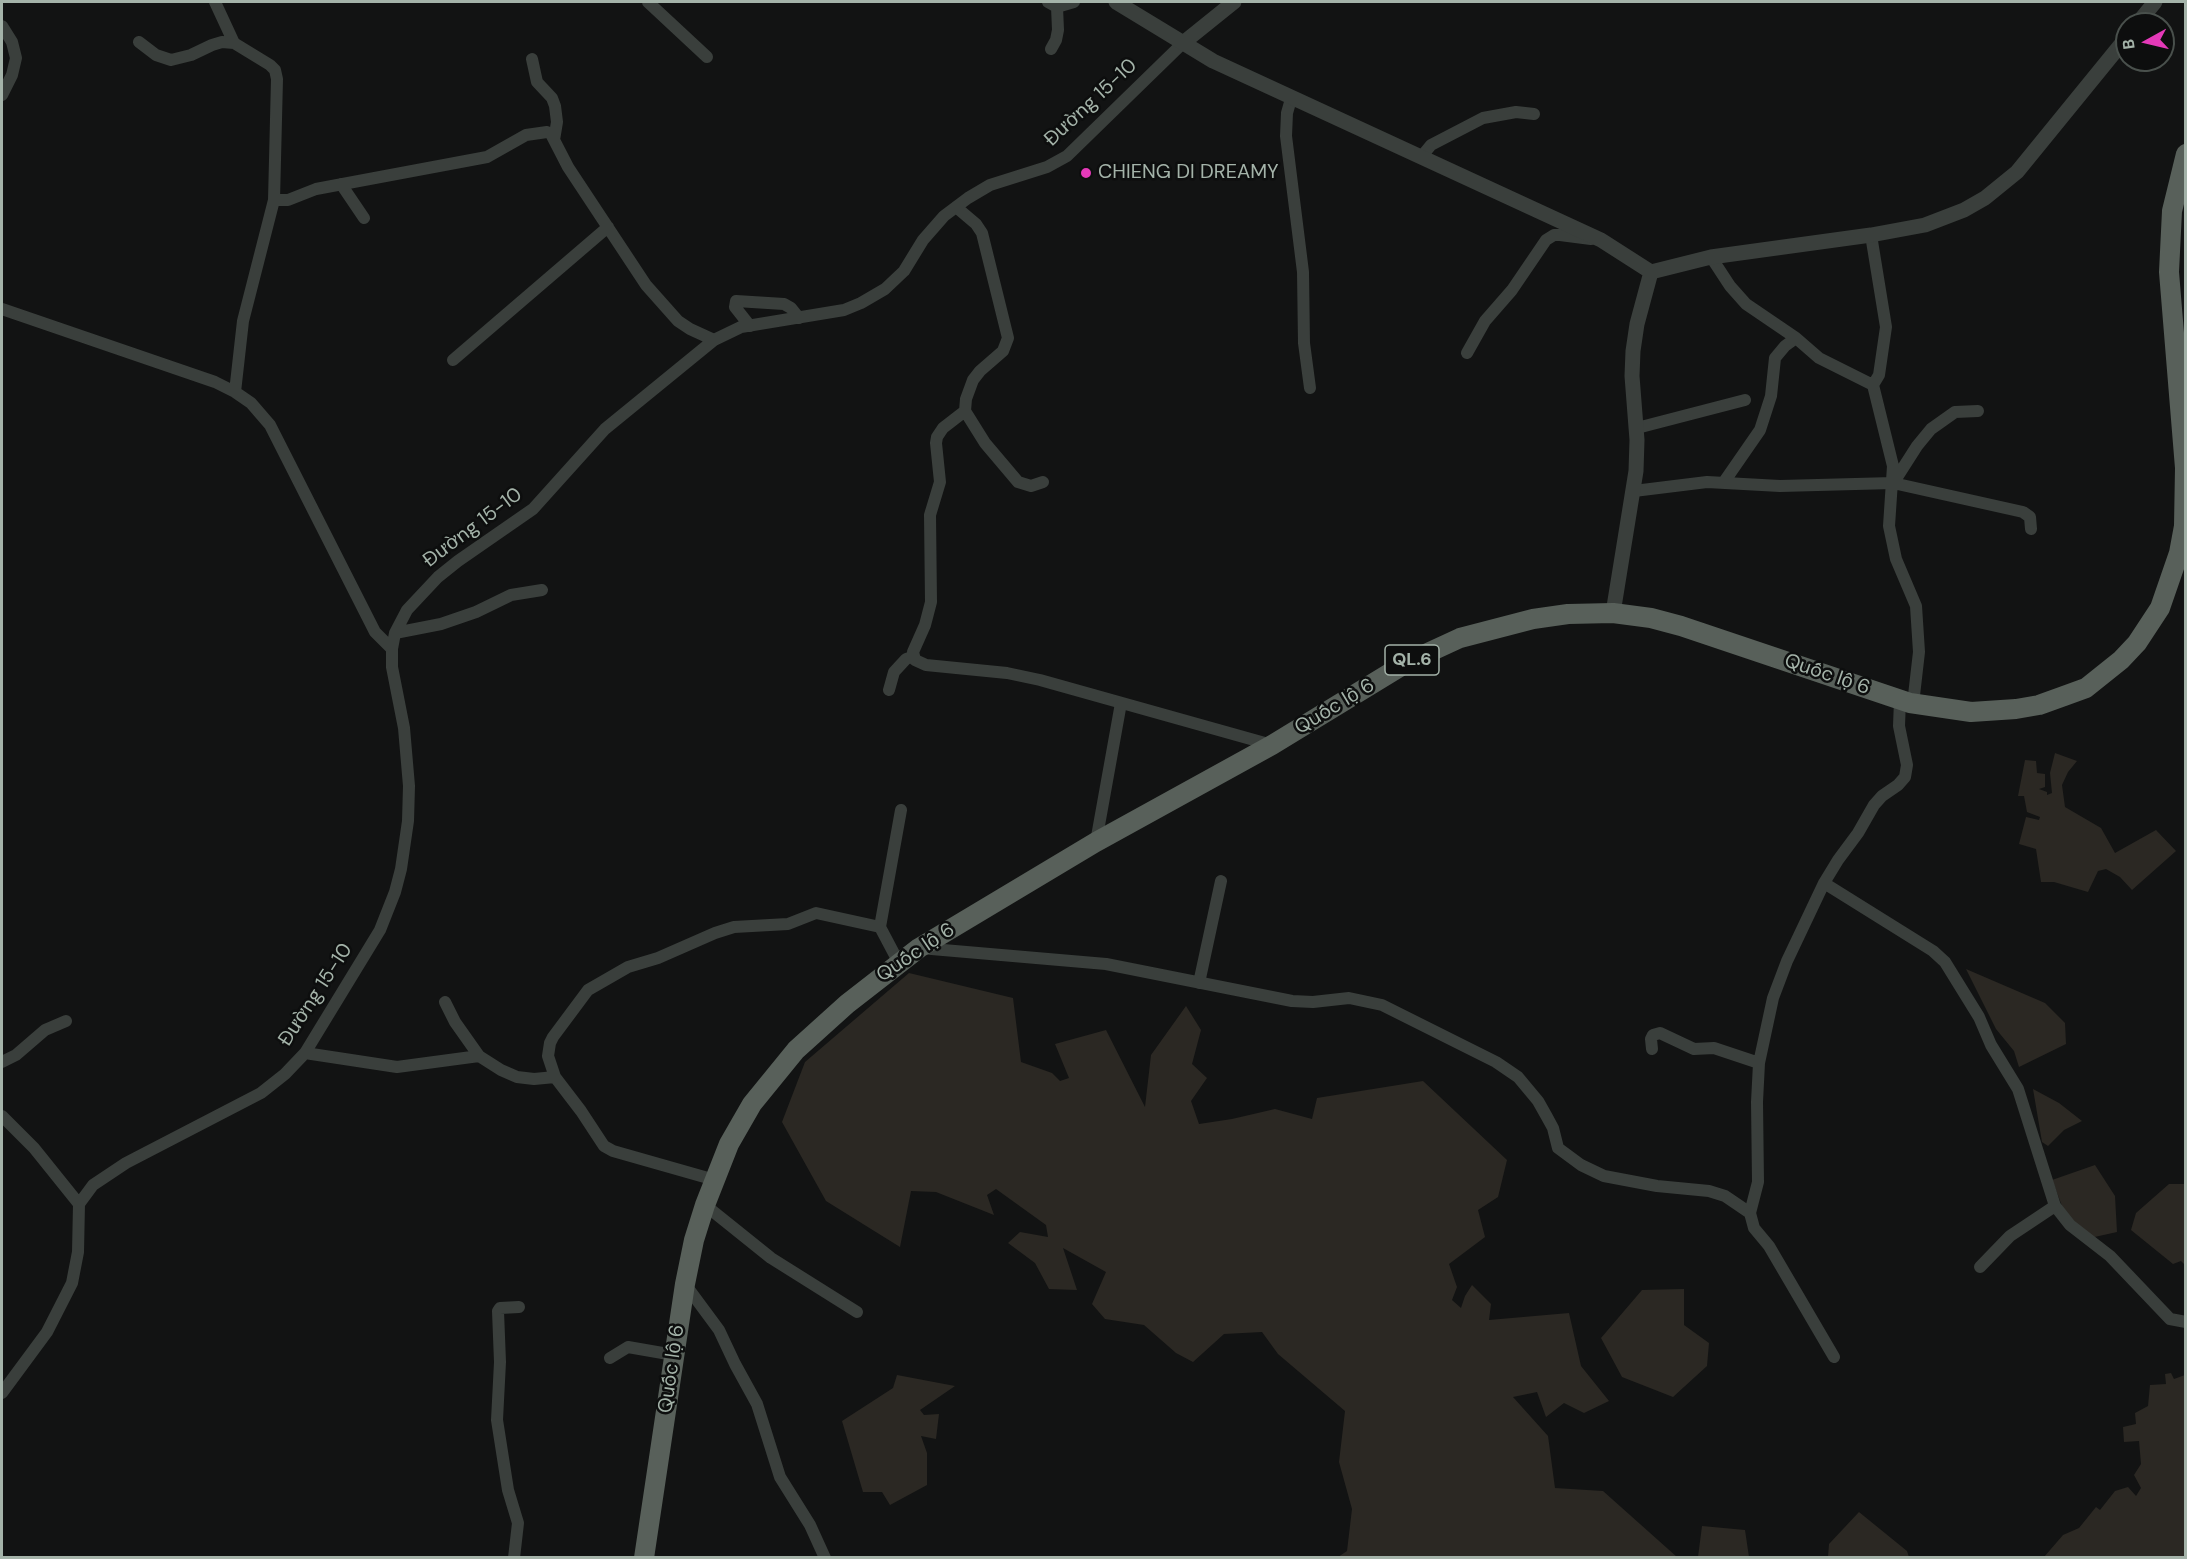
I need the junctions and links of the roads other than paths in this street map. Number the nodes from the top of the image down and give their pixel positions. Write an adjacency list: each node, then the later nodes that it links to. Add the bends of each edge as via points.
1 (215, 2): 10 (street)
2 (648, 2): 13 (street)
3 (1074, 2): 6 (street)
4 (1116, 2): 9 (street)
5 (1234, 2): 9 (street)
6 (1053, 4): 11 (street, via 1058,30)
7 (2, 26): 15 (street, via 16,58)
8 (139, 42): 10 (street, via 171,60 222,42)
9 (1183, 43): 16 (street); 23 (street, Đường 15-10, via 1067,156 1047,167 998,182)
10 (234, 44): 22 (street, via 275,70)
11 (1051, 49)
12 (2115, 52): 26 (street, via 2032,156 2002,185 1945,218)
13 (707, 57)
14 (532, 59): 18 (street, via 537,82 555,106)
15 (2, 95)
16 (1291, 99): 20 (street); 38 (street, via 1286,136 1303,272 1305,355)
17 (1534, 114): 20 (street, via 1516,112 1483,118 1431,145)
18 (554, 140): 21 (street, via 547,132 526,135 487,157); 25 (street)
19 (2186, 154): 55 (highway, Quốc lộ 6 / QL.6, via 2172,211 2169,272 2185,468 2184,526 2160,608 2137,643 2086,688 2039,705 1996,712)
20 (1422, 156): 27 (street)
21 (341, 184): 22 (street); 24 (street)
22 (274, 200): 39 (street, via 243,321)
23 (956, 207): 31 (street, Đường 15-10, via 932,228 904,271 885,289 844,310); 41 (street, via 982,233 1008,338 1003,351 973,380)
24 (364, 218)
25 (608, 227): 34 (street, via 635,270 673,316); 36 (street)
26 (1871, 235): 28 (street); 37 (street, via 1886,327 1879,375)
27 (1601, 240): 29 (street); 35 (street, via 1549,237 1485,321)
28 (1711, 257): 29 (street); 33 (street, via 1741,299)
29 (1651, 272): 43 (street, via 1633,351)
30 (2, 309): 39 (street)
31 (799, 318): 32 (street, Đường 15-10); 32 (street, via 784,304 735,301 735,307)
32 (750, 326): 34 (street, Đường 15-10)
33 (1796, 338): 37 (street, via 1820,358); 45 (street, via 1775,358 1771,396 1760,430)
34 (714, 340): 51 (street, Đường 15-10, via 605,429 533,508 438,577 407,610)
35 (1467, 353)
36 (453, 360)
37 (1873, 385): 46 (street, via 1892,456)
38 (1310, 388)
39 (235, 392): 52 (street, via 270,425 375,632)
40 (1745, 400): 43 (street)
41 (965, 411): 44 (street, via 985,443 1018,482 1031,486); 53 (street, via 937,436 940,482 930,515 931,602)
42 (1978, 411): 46 (street, via 1955,412 1931,429)
43 (1637, 428): 47 (street)
44 (1043, 482)
45 (1724, 482): 46 (street, via 1780,486); 47 (street)
46 (1893, 483): 48 (street, via 2024,512 2030,517); 55 (street, via 1891,539 1916,606 1919,652)
47 (1634, 491): 50 (street)
48 (2031, 528)
49 (542, 590): 51 (street, via 511,595 441,624)
50 (1613, 613): 55 (highway, Quốc lộ 6 / QL.6, via 1681,626); 57 (highway, Quốc lộ 6 / QL.6, via 1533,619 1460,638 1408,662)
51 (395, 633): 52 (street, Đường 15-10)
52 (392, 649): 69 (street, Đường 15-10, via 409,786 401,869 370,949)
53 (914, 656): 54 (street, via 894,672); 56 (street, via 919,664 1018,675)
54 (889, 690)
55 (1906, 702): 61 (street, via 1899,726 1907,765 1905,777 1874,805)
56 (1121, 703): 57 (street); 59 (street)
57 (1272, 745): 59 (highway, Quốc lộ 6 / QL.6)
58 (901, 810): 62 (street)
59 (1096, 842): 63 (highway, Quốc lộ 6 / QL.6)
60 (1221, 881): 65 (street)
61 (1824, 883): 72 (street, via 1779,981); 78 (street, via 1934,951 1945,962 2018,1089)
62 (880, 927): 64 (street); 73 (street, via 816,913 788,924 727,929 628,967 588,990 553,1037 548,1056)
63 (919, 948): 64 (highway, Quốc lộ 6 / QL.6); 65 (street, via 1106,964)
64 (899, 963): 75 (highway, Quốc lộ 6 / QL.6, via 847,1004 775,1073 729,1144)
65 (1199, 983): 79 (street, via 1292,1001 1349,998 1382,1005 1518,1077 1538,1101 1558,1148 1581,1165 1604,1176 1666,1188 1709,1191 1725,1196)
66 (445, 1002): 70 (street)
67 (66, 1021): 71 (street, via 45,1030 16,1056)
68 (1652, 1049): 72 (street, via 1653,1035 1660,1033 1694,1049 1714,1048)
69 (305, 1053): 70 (street, via 397,1067); 76 (street, Đường 15-10, via 270,1087 107,1174)
70 (479, 1056): 73 (street, via 517,1077)
71 (2, 1062)
72 (1759, 1063): 79 (street, via 1758,1172)
73 (555, 1077): 75 (street, via 604,1146)
74 (2, 1116): 76 (street, via 34,1148)
75 (715, 1180): 77 (highway, Quốc lộ 6 / QL.6)
76 (79, 1204): 88 (street, via 78,1252 72,1283 47,1332)
77 (705, 1205): 81 (highway, Quốc lộ 6 / QL.6); 83 (street, via 771,1258)
78 (2055, 1206): 80 (street, via 2010,1236); 84 (street, via 2070,1226 2110,1256 2170,1319)
79 (1750, 1213): 86 (street, via 1754,1228 1769,1246)
80 (1980, 1268)
81 (685, 1284): 85 (highway, Quốc lộ 6 / QL.6); 91 (street, via 718,1330 757,1404 780,1477)
82 (519, 1307): 89 (street, via 498,1311 497,1420 508,1490 518,1523)
83 (857, 1312)
84 (2186, 1322)
85 (674, 1355): 87 (street, via 628,1347); 90 (highway, Quốc lộ 6 / QL.6)
86 (1834, 1357)
87 (610, 1358)
88 (2, 1393)
89 (514, 1557)
90 (644, 1557)
91 (825, 1557)

